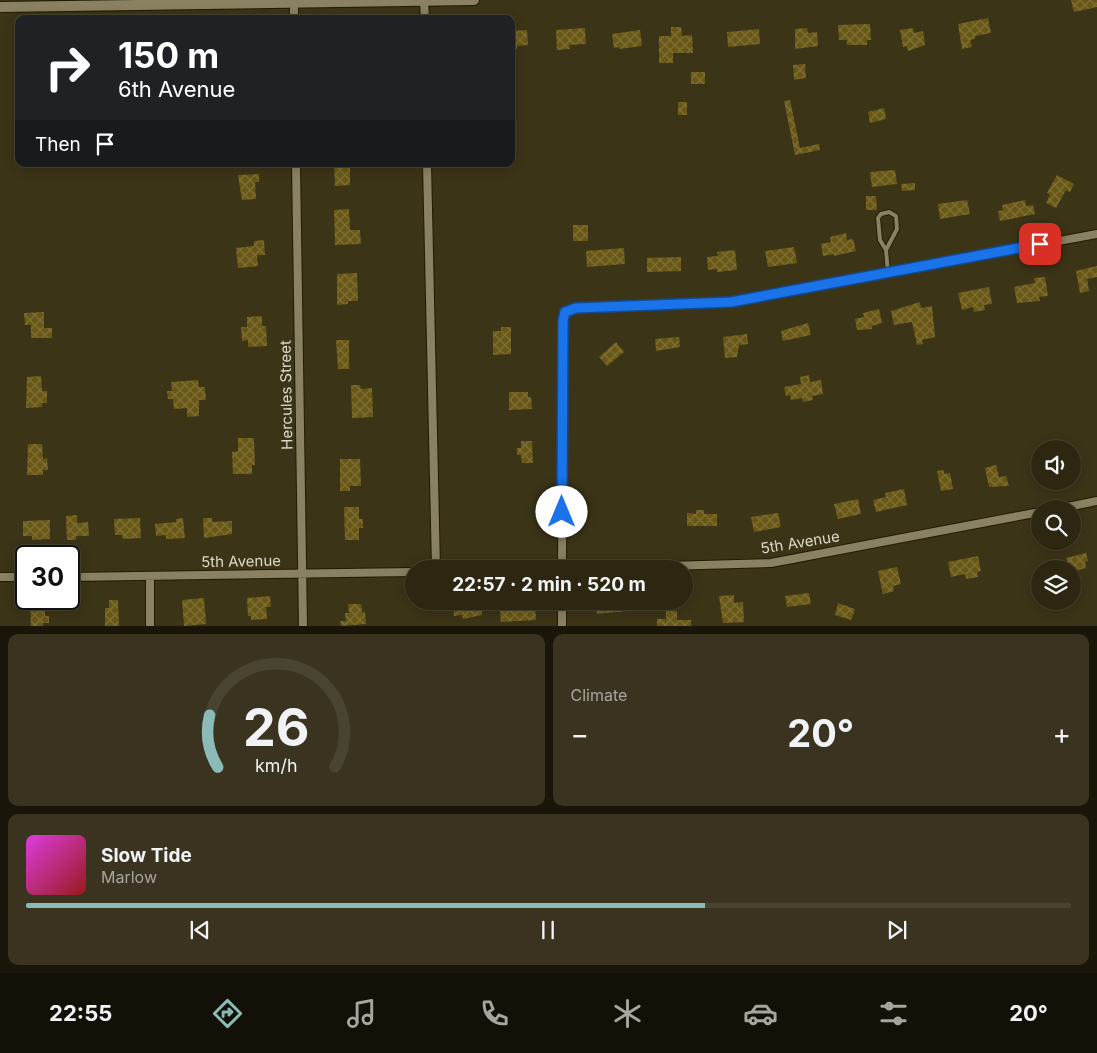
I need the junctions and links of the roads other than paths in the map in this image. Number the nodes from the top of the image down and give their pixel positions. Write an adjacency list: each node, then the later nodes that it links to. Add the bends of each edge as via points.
1 (474, 0): 4 (street)
2 (294, 1): 3 (street); 5 (street); 6 (street)
3 (403, 1): 4 (street)
4 (424, 1): 7 (street)
5 (0, 7)
6 (294, 15)
7 (424, 15)
8 (296, 167): 20 (street, Hercules Street)
9 (428, 167): 16 (street)
10 (1097, 234): 12 (street)
11 (886, 250): 11 (lane, via 897,229 896,216 889,212 878,218 880,240); 12 (lane)
12 (888, 273): 17 (street, via 731,302 576,308 565,312)
13 (1097, 501): 14 (street)
14 (1081, 504)
15 (1031, 514): 18 (street, 5th Avenue, via 771,563)
16 (436, 560)
17 (561, 560)
18 (693, 565)
19 (405, 572): 20 (street, 5th Avenue)
20 (302, 573): 24 (street, 5th Avenue); 27 (street, Hercules Street)
21 (0, 577): 22 (street)
22 (15, 577)
23 (80, 577): 24 (street, 5th Avenue)
24 (150, 577): 26 (street)
25 (562, 610): 28 (street)
26 (150, 626)
27 (303, 626)
28 (562, 626)

